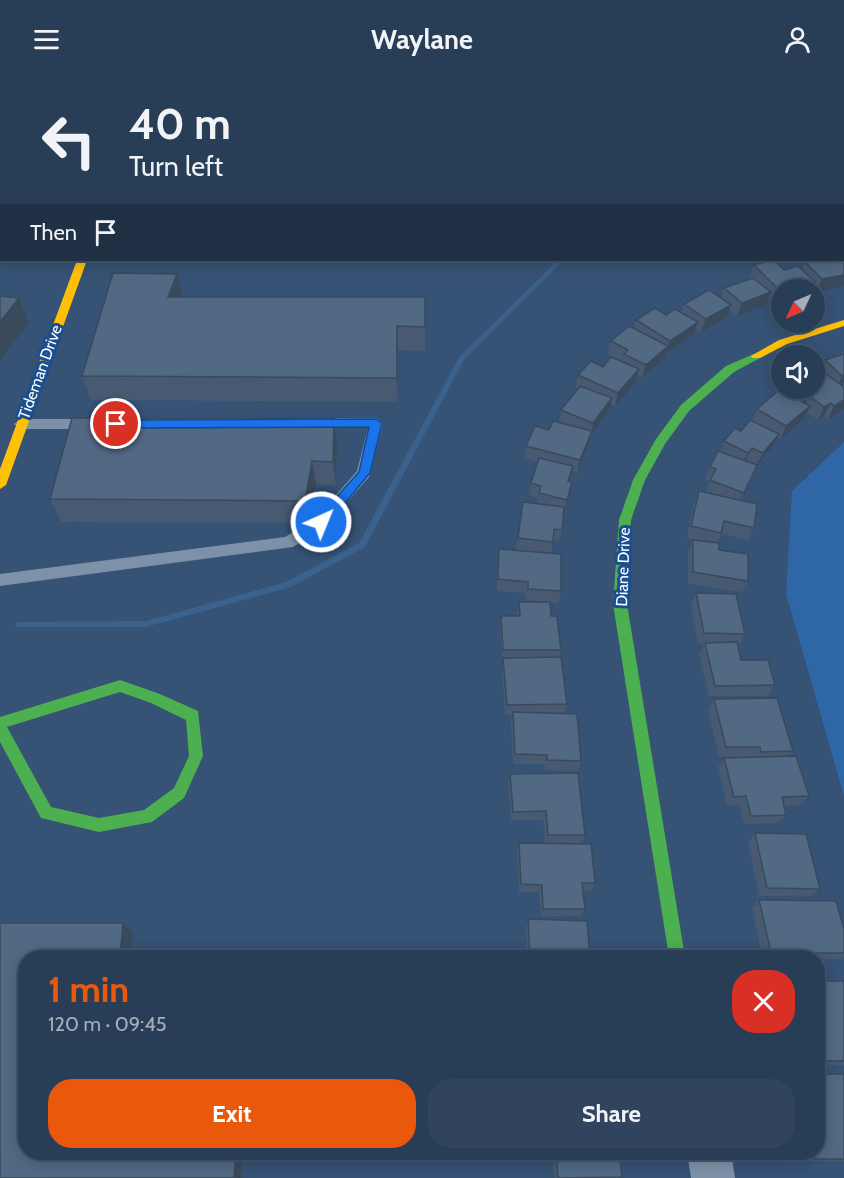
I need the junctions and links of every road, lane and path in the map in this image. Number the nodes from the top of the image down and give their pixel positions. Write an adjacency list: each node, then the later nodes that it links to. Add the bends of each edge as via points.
1 (82, 261): 4 (street, Tideman Drive)
2 (844, 323): 10 (street, Diane Drive, via 783,342 730,369 685,408 639,480 625,520 620,604)
3 (293, 423): 7 (lane, via 376,423 364,473 321,522 288,543)
4 (21, 424): 5 (lane); 6 (street, Tideman Drive)
5 (104, 424)
6 (0, 484)
7 (0, 580)
8 (0, 723): 9 (street, via 120,686 193,716 196,756 178,793 147,817 99,825 46,813)
9 (0, 728)
10 (676, 950)
11 (710, 1160): 12 (street)
12 (713, 1178)

